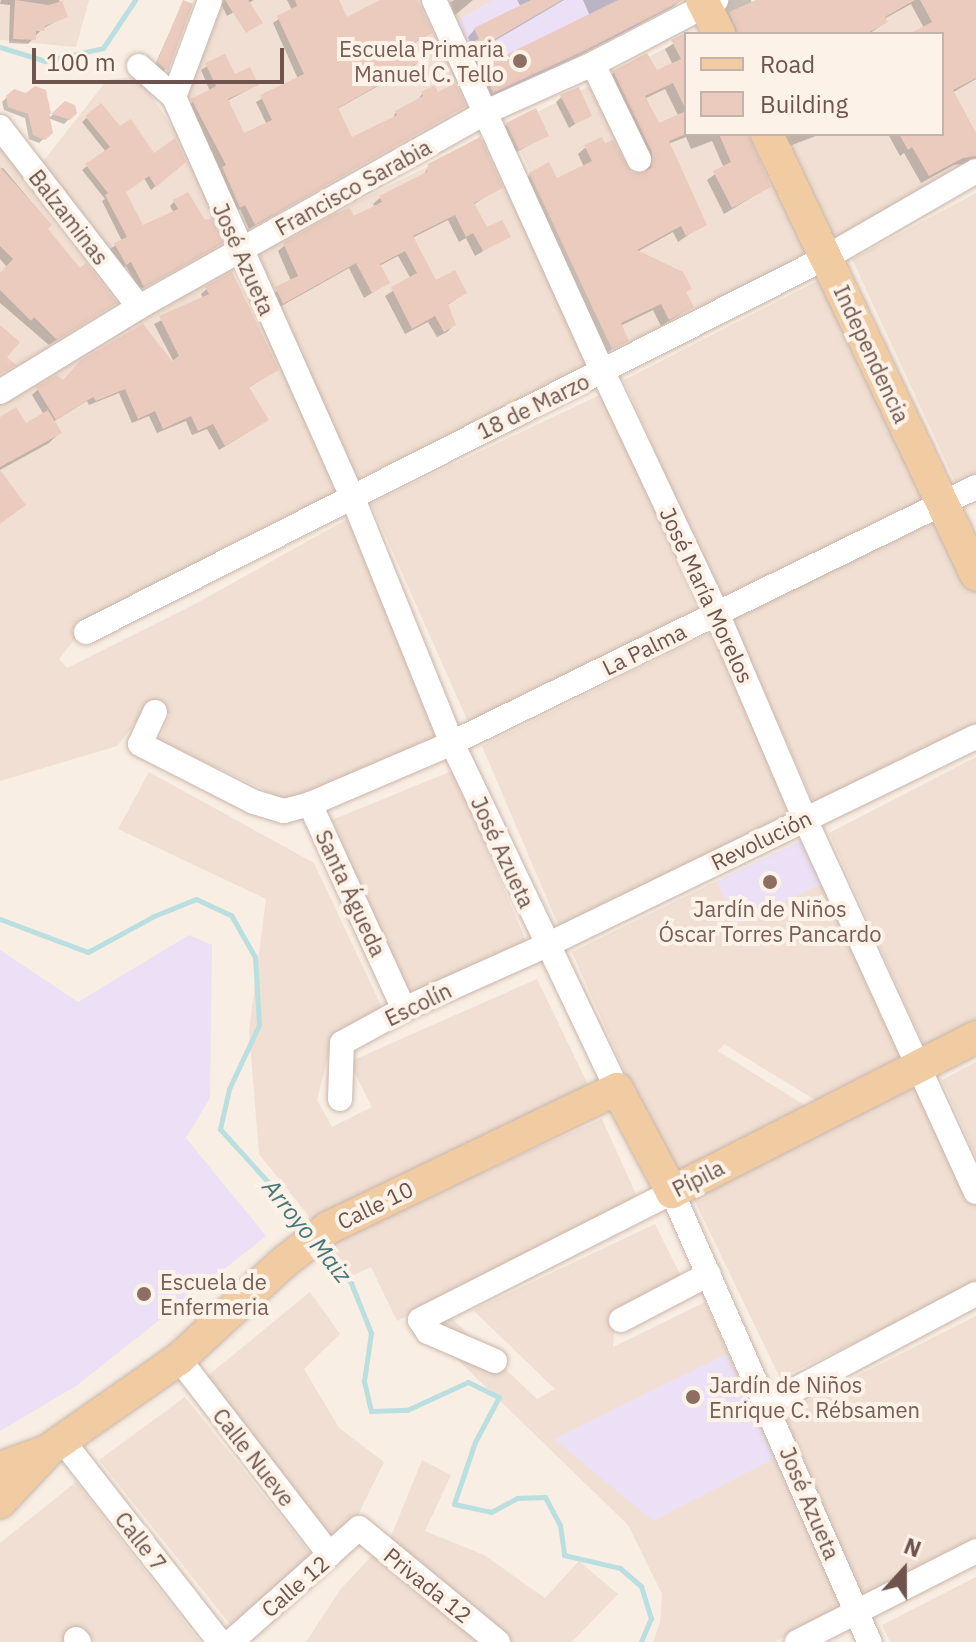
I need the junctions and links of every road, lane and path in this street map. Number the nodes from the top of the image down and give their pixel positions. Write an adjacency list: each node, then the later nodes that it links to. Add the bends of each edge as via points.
1 (210, 0): 7 (street)
2 (434, 0): 8 (street, José María Morelos)
3 (707, 2): 4 (main road); 5 (street, Francisco Sarabia)
4 (718, 32)
5 (593, 64): 8 (street, Francisco Sarabia); 11 (street)
6 (139, 66): 7 (street, José Azueta)
7 (174, 97): 13 (street, José Azueta)
8 (486, 112): 13 (street, Francisco Sarabia); 16 (street, José María Morelos)
9 (0, 127): 15 (street, Balzaminas)
10 (768, 136): 14 (main road, Independencia)
11 (639, 159)
12 (976, 171): 14 (street, 18 de Marzo)
13 (240, 251): 15 (street, Francisco Sarabia); 19 (street, José Azueta)
14 (827, 257): 16 (street, 18 de Marzo); 20 (main road, Independencia)
15 (139, 307): 17 (street, Francisco Sarabia)
16 (603, 372): 19 (street, 18 de Marzo); 22 (street, José María Morelos)
17 (0, 392)
18 (976, 487): 20 (street, La Palma)
19 (352, 496): 23 (street, 18 de Marzo); 26 (street, José Azueta)
20 (942, 506): 21 (main road, Independencia); 22 (street, La Palma)
21 (976, 575)
22 (717, 613): 26 (street, La Palma); 28 (street, José María Morelos)
23 (86, 632)
24 (155, 712): 27 (street, Santa Águeda, via 140,744 254,802 284,811)
25 (976, 737): 28 (street, Revolución)
26 (452, 743): 27 (street, La Palma); 29 (street, José Azueta)
27 (310, 804): 30 (street, Santa Águeda)
28 (805, 819): 29 (street, Revolución); 32 (street, José María Morelos)
29 (547, 945): 30 (street, Escolín); 33 (street, José Azueta)
30 (404, 1009): 34 (street, Escolín, via 342,1043)
31 (976, 1037): 32 (main road, Pípila)
32 (920, 1064): 35 (main road, Pípila); 36 (street, José María Morelos)
33 (617, 1089): 35 (main road, José Azueta); 40 (main road, Calle 10, via 328,1228)
34 (340, 1099)
35 (672, 1192): 37 (street, José Azueta); 41 (street, Pípila, via 420,1320 428,1332)
36 (976, 1192)
37 (709, 1274): 39 (street); 42 (street, José Azueta)
38 (976, 1294): 42 (street)
39 (621, 1320)
40 (179, 1359): 43 (main road, Calle 10); 47 (street, Calle Nueve)
41 (495, 1361)
42 (768, 1404): 48 (street, José Azueta)
43 (55, 1446): 44 (main road, Calle 10); 49 (street, Calle 7)
44 (0, 1492)
45 (359, 1528): 47 (street, Calle 12); 51 (street, Privada 12)
46 (976, 1551): 48 (street)
47 (330, 1555): 50 (street, Calle 12)
48 (855, 1610): 52 (street); 53 (street, José Azueta)
49 (220, 1642)
50 (231, 1642)
51 (498, 1642)
52 (797, 1642)
53 (870, 1642)

